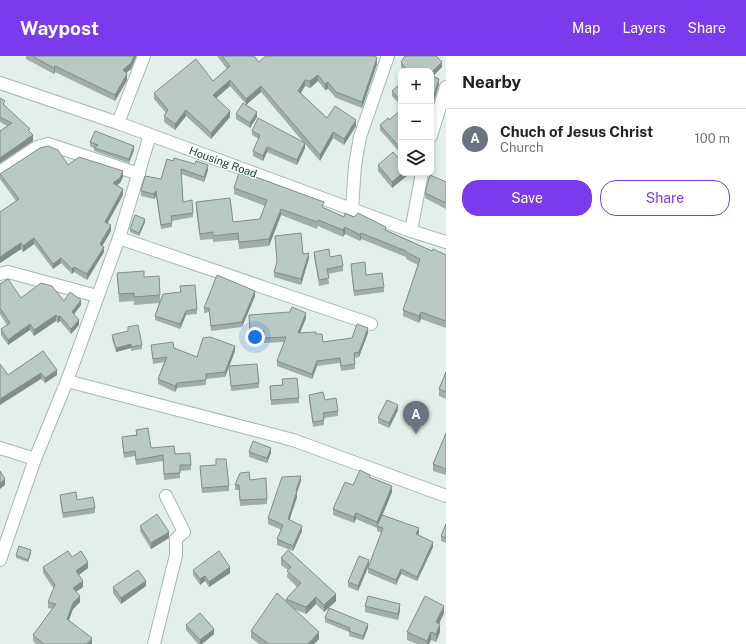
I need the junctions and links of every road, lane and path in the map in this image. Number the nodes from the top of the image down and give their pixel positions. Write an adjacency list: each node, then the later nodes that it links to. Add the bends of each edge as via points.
1 (144, 56): 5 (street)
2 (388, 56): 11 (street, via 360,138)
3 (0, 83): 5 (street, Housing Road)
4 (446, 87): 6 (street)
5 (118, 123): 7 (street, Housing Road)
6 (434, 126)
7 (150, 135): 9 (street); 11 (street, Housing Road)
8 (0, 172): 9 (street, via 37,147 48,144)
9 (139, 174): 13 (street)
10 (421, 176): 12 (street)
11 (352, 209): 12 (street, Housing Road)
12 (410, 231): 14 (street, Housing Road)
13 (119, 238): 16 (street); 17 (street)
14 (446, 242)
15 (0, 274): 16 (street, via 8,272)
16 (97, 296): 18 (street)
17 (371, 324)
18 (67, 381): 20 (street); 22 (street, via 293,440)
19 (0, 448): 20 (street)
20 (35, 459): 23 (street)
21 (166, 496): 24 (street, via 184,532 176,538 176,555)
22 (446, 496)
23 (0, 560)
24 (154, 644)

